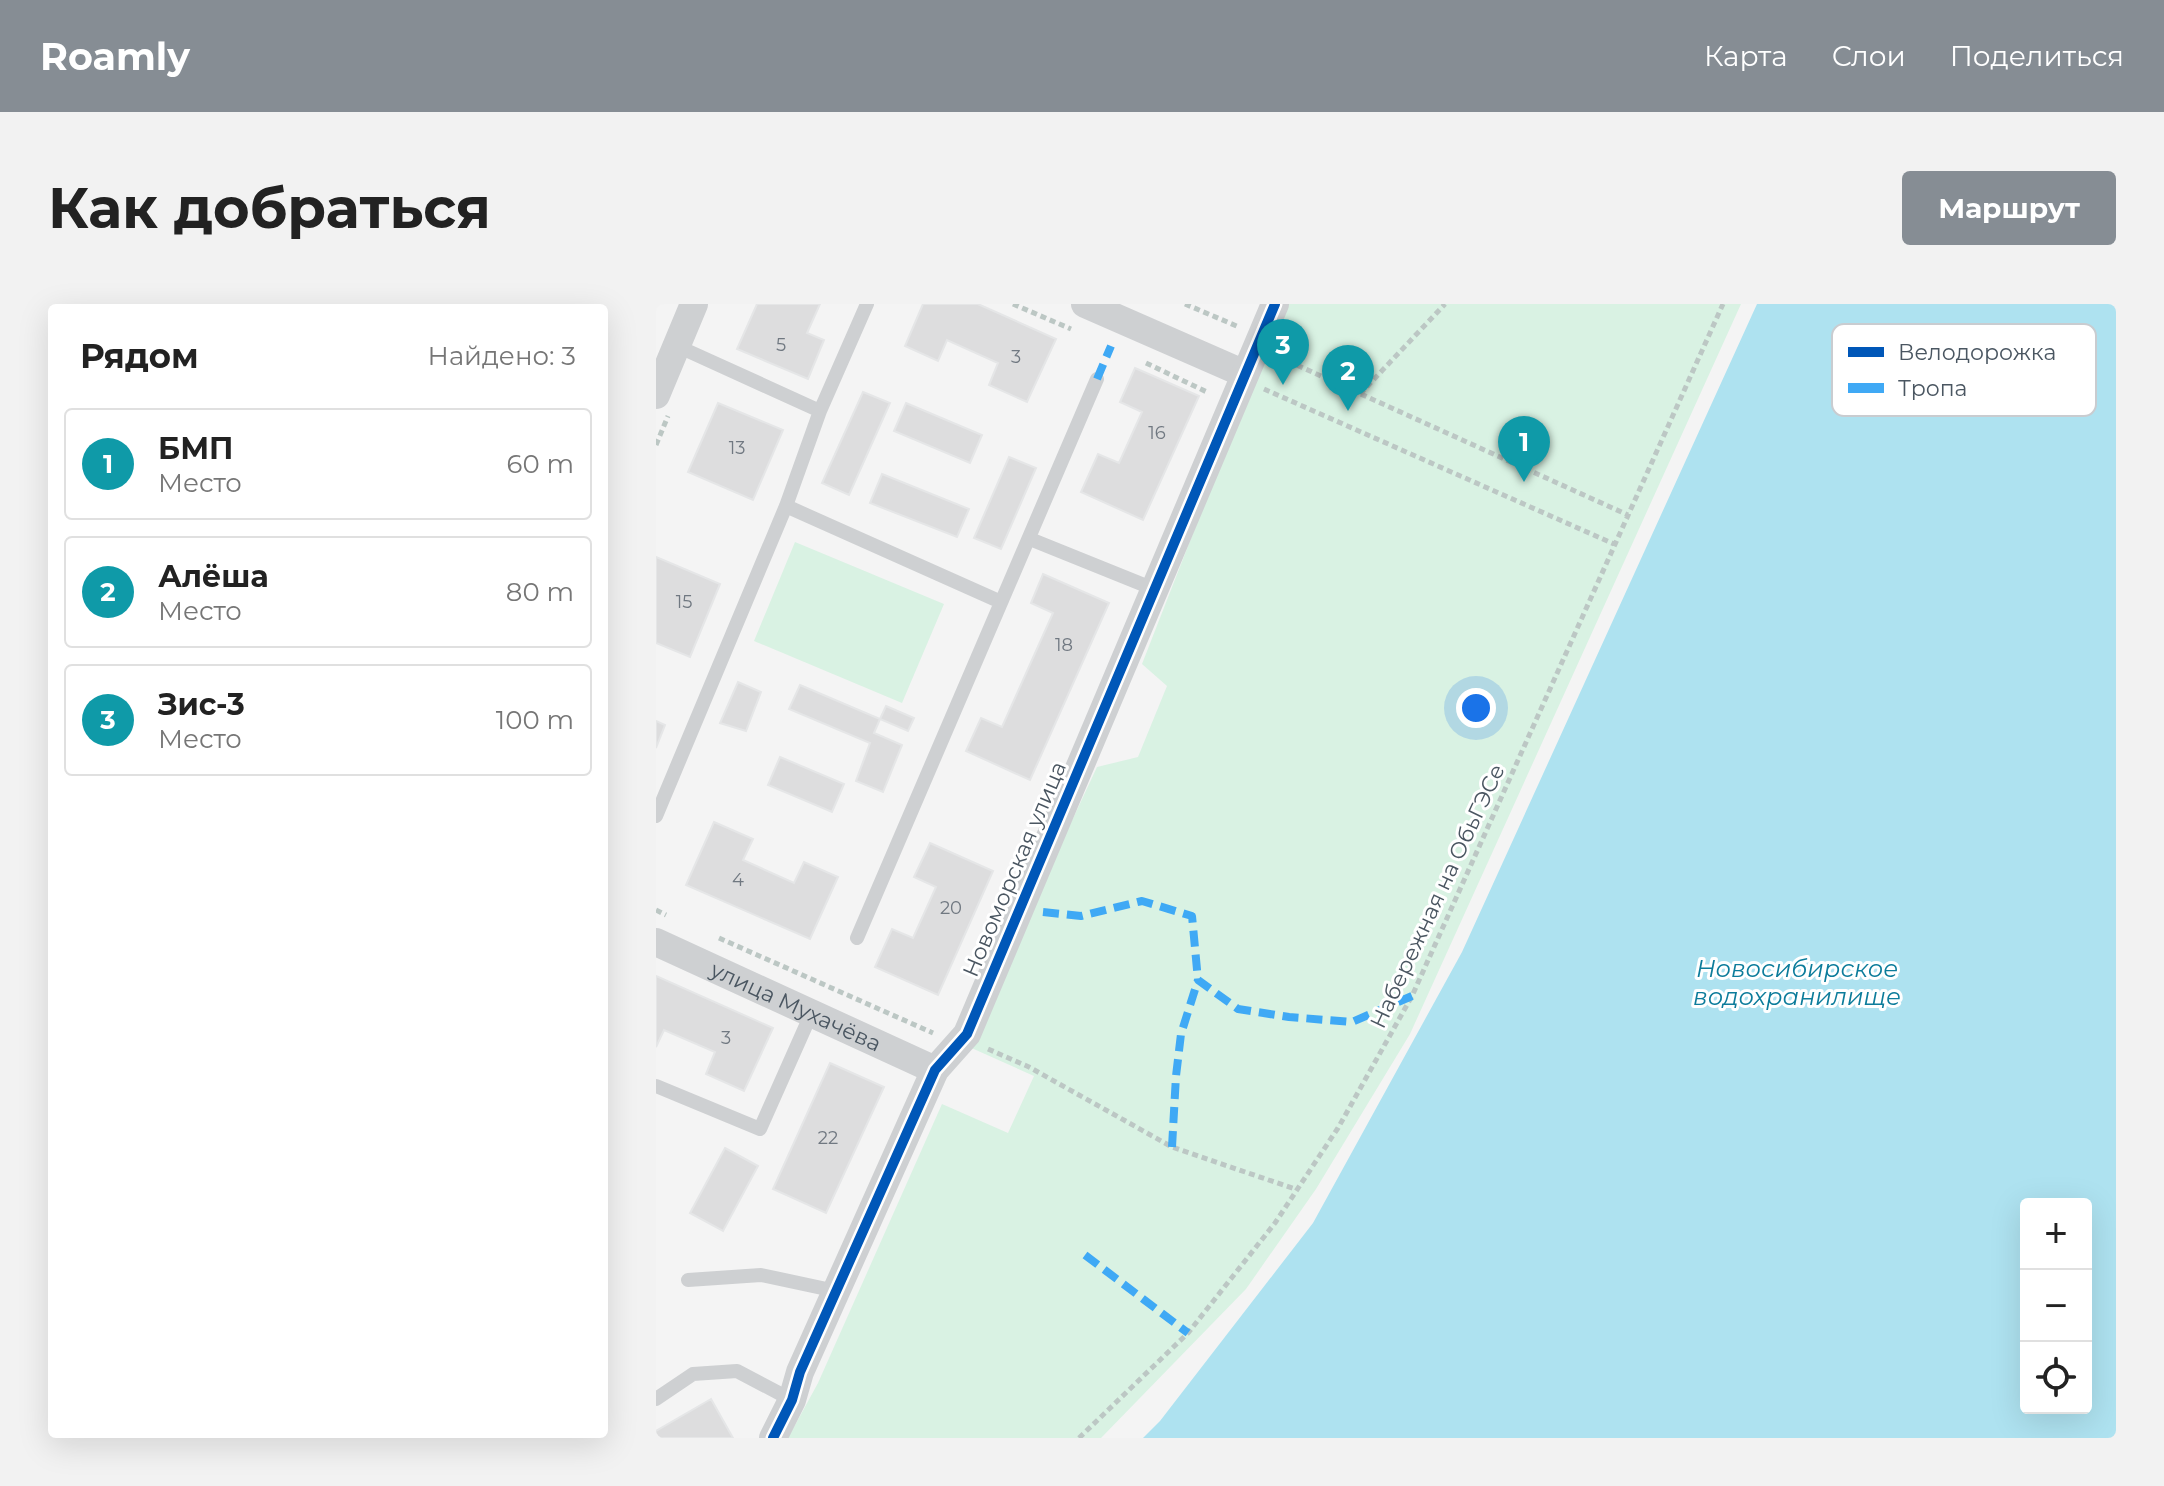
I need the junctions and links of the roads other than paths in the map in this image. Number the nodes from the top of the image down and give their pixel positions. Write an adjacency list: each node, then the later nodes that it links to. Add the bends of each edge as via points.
1 (694, 304): 5 (street)
2 (867, 304): 9 (lane)
3 (1085, 304): 7 (street)
4 (1275, 304): 7 (street, Новоморская улица)
5 (677, 346): 8 (street); 9 (lane)
6 (1097, 379): 11 (lane)
7 (1250, 380): 12 (street, Новоморская улица)
8 (656, 395)
9 (820, 411): 10 (lane)
10 (786, 506): 13 (lane); 14 (lane)
11 (1030, 539): 12 (lane); 13 (lane)
12 (1154, 589): 18 (street, Новоморская улица, via 967,1034)
13 (1001, 602): 15 (lane)
14 (656, 816)
15 (857, 938)
16 (656, 942): 17 (street, улица Мухачёва)
17 (812, 1012): 18 (street, улица Мухачёва); 19 (lane, via 760,1129)
18 (935, 1070): 21 (street, Новоморская улица)
19 (656, 1086)
20 (688, 1280): 21 (lane, via 761,1275)
21 (836, 1291): 23 (street, Новоморская улица)
22 (656, 1399): 23 (lane, via 693,1374 737,1371)
23 (792, 1400): 24 (street, Новоморская улица)
24 (773, 1438)

